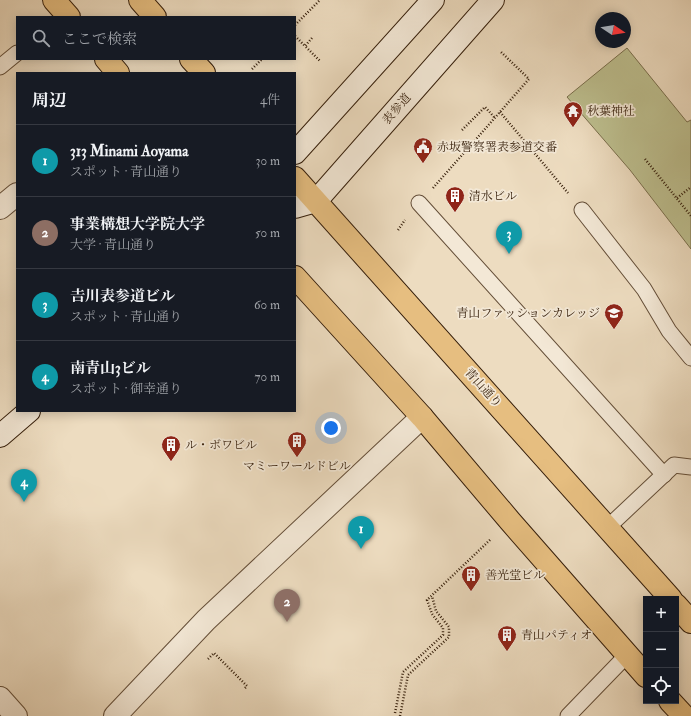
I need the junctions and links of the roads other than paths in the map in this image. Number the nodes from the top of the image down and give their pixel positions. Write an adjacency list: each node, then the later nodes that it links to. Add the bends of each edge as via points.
1 (140, 0): 4 (highway)
2 (433, 0): 11 (main road)
3 (493, 0): 14 (main road, 表参道)
4 (154, 16)
5 (16, 54): 8 (lane)
6 (107, 60): 9 (highway)
7 (192, 60): 10 (highway)
8 (0, 67)
9 (117, 72)
10 (203, 72)
11 (296, 152)
12 (296, 179): 14 (highway, 青山通り)
13 (16, 195): 17 (main road)
14 (316, 201): 16 (main road); 26 (highway, 青山通り)
15 (419, 203): 25 (lane)
16 (296, 207)
17 (0, 208)
18 (582, 210): 20 (lane, via 644,289 669,331)
19 (296, 278): 22 (highway)
20 (691, 358)
21 (28, 412): 23 (main road)
22 (422, 417): 30 (highway); 35 (main road, via 206,620)
23 (0, 436)
24 (691, 467): 25 (lane, via 674,465)
25 (664, 475): 26 (lane)
26 (607, 528): 27 (highway, 青山通り)
27 (668, 596)
28 (679, 608): 29 (highway)
29 (691, 622)
30 (627, 655): 31 (highway); 36 (lane)
31 (643, 673)
32 (0, 698): 34 (main road)
33 (673, 704): 37 (highway)
34 (16, 716)
35 (115, 716)
36 (568, 716)
37 (684, 716)

